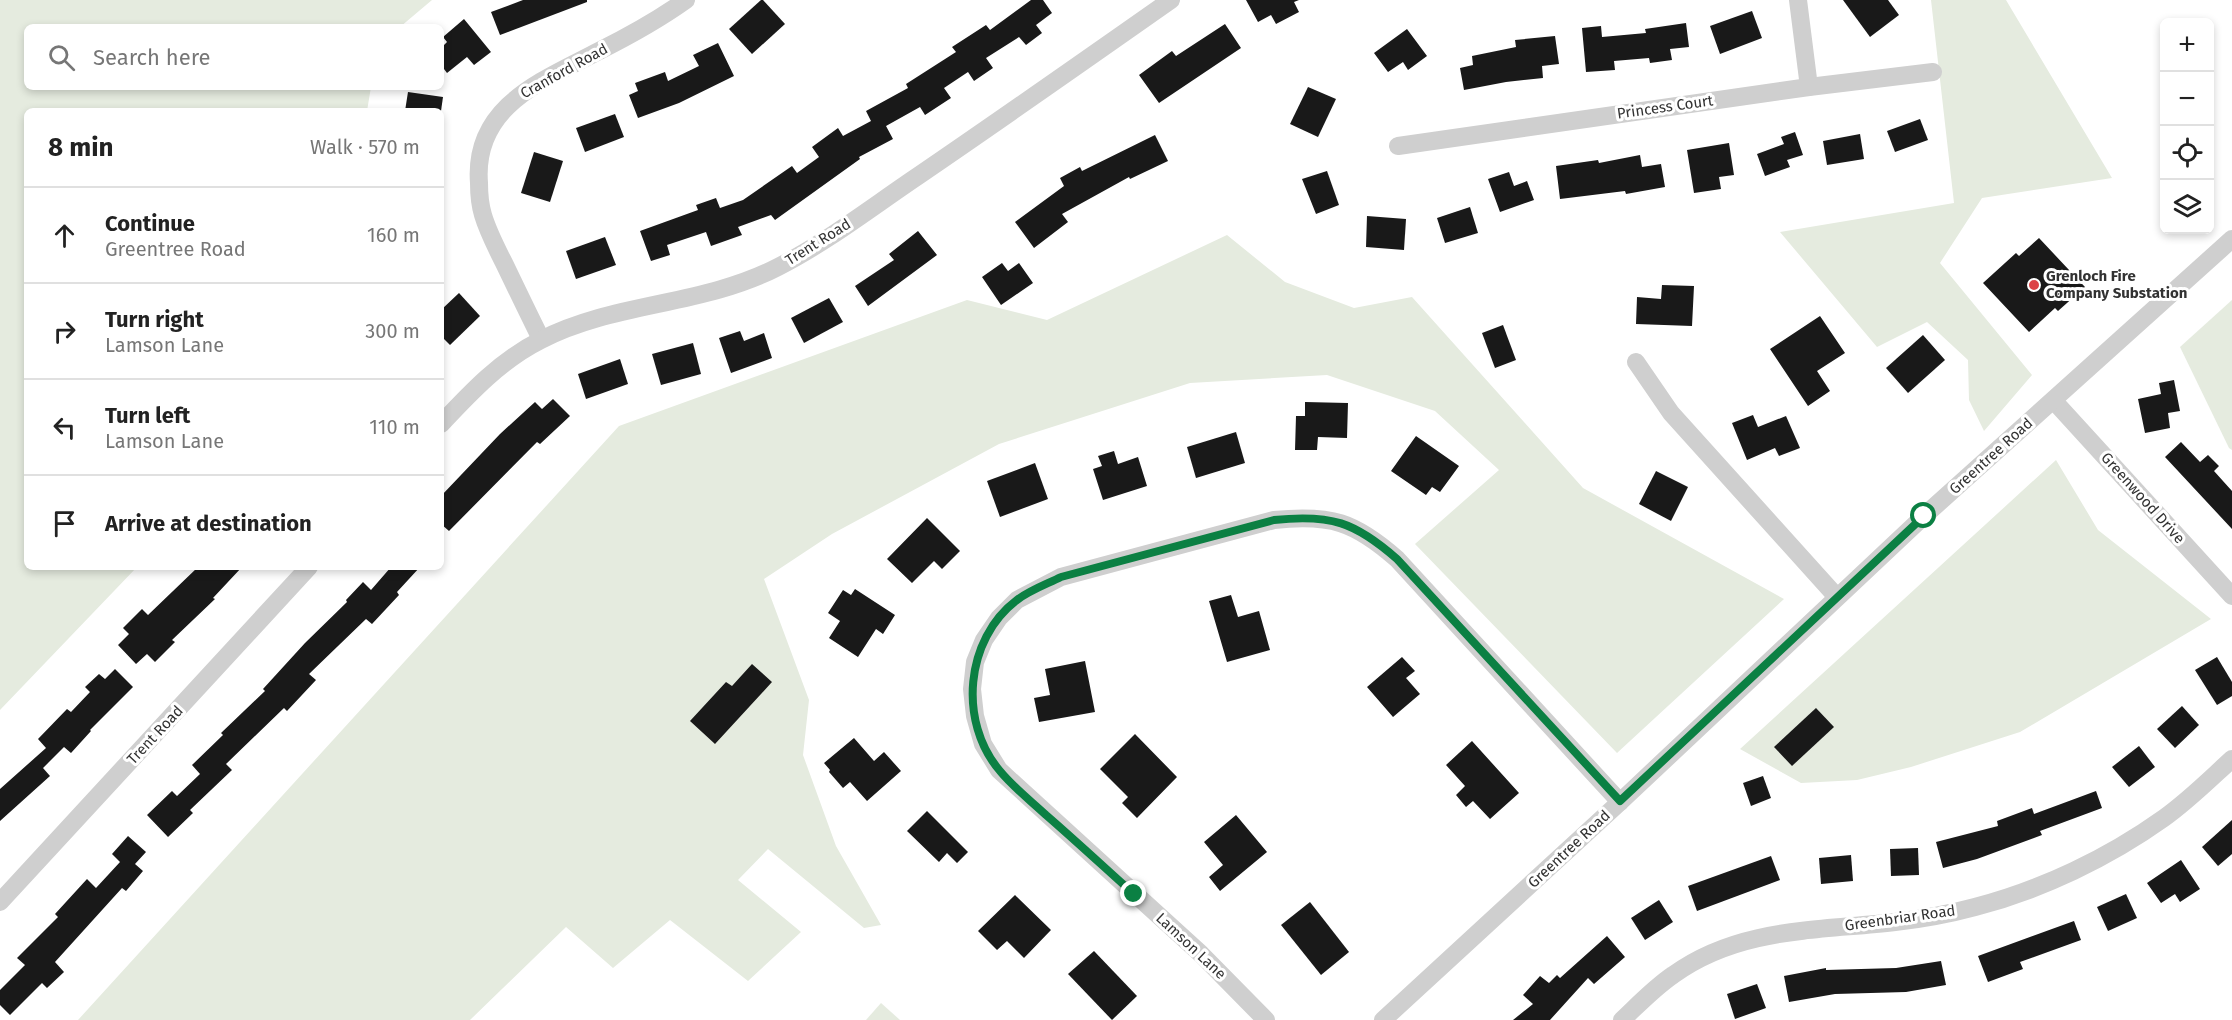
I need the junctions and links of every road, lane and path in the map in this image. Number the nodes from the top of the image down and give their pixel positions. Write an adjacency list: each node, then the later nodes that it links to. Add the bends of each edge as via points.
1 (686, 0): 8 (street, Cranford Road, via 632,34 531,86 511,101 486,137 478,172 482,213)
2 (1171, 0): 8 (street, Trent Road, via 784,264 723,289 584,323)
3 (1798, 0): 5 (street)
4 (1933, 72): 5 (street, Princess Court)
5 (1809, 87): 6 (street, Princess Court)
6 (1398, 146)
7 (2232, 238): 10 (street, Greentree Road)
8 (541, 339): 11 (street, Trent Road, via 485,378)
9 (1636, 362): 13 (street, via 1671,413)
10 (2054, 401): 13 (street, Greentree Road); 14 (street, Greenwood Drive)
11 (444, 421)
12 (306, 570): 17 (street, Trent Road)
13 (1836, 596): 16 (street, Greentree Road)
14 (2232, 596)
15 (2232, 759): 20 (street, Greenbriar Road, via 2163,819 2049,881 1946,914 1793,930 1744,942 1673,974)
16 (1620, 801): 18 (street, Lamson Lane, via 1397,559 1374,538 1348,525 1323,518 1274,520 1061,577 1017,600 984,640 975,662 972,689 983,744 999,770 1201,954); 19 (street, Greentree Road)
17 (0, 902)
18 (1266, 1020)
19 (1383, 1020)
20 (1622, 1020)

